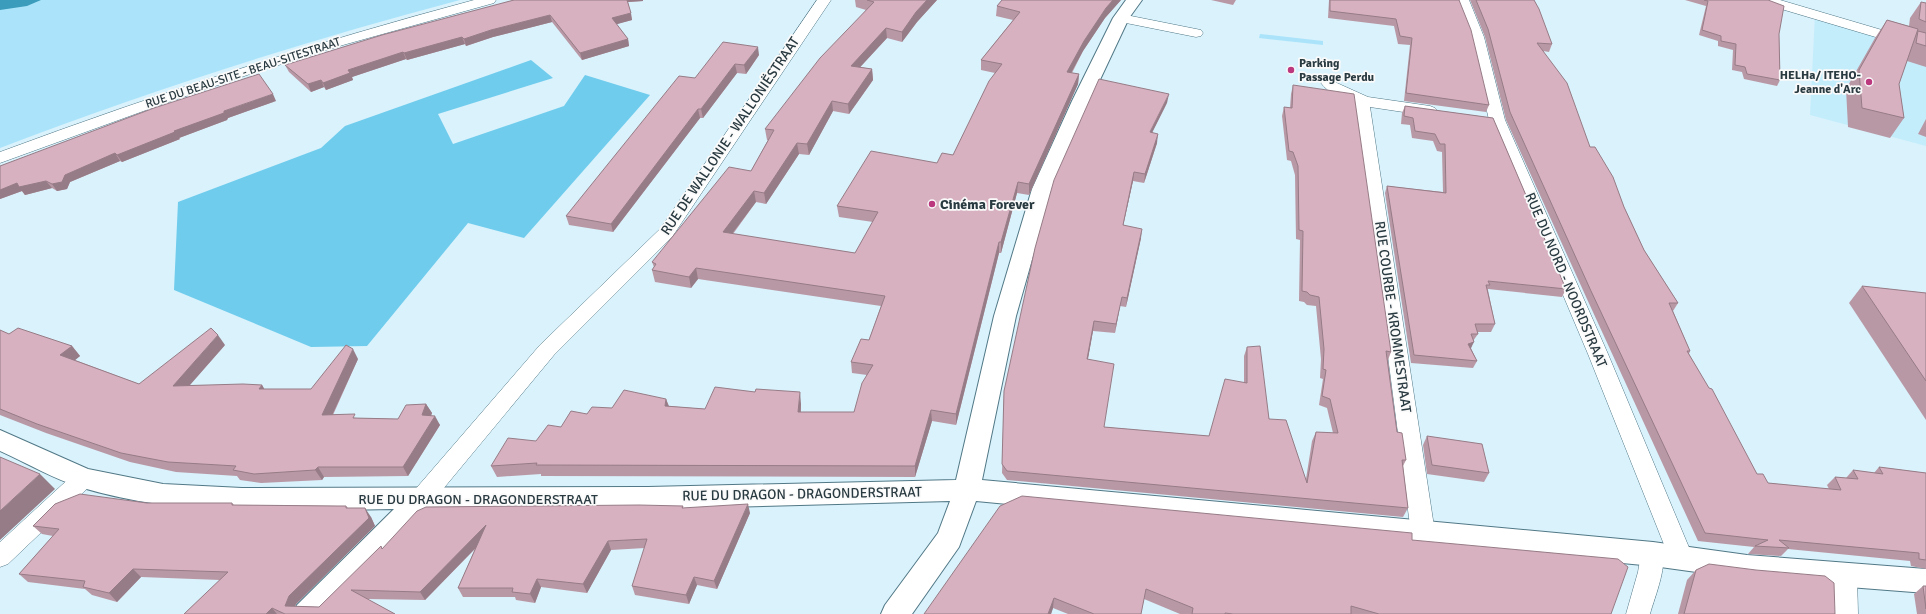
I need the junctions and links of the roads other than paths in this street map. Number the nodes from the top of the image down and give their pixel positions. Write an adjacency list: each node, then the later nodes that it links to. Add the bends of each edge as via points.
1 (489, 0): 12 (street, RUE DU BEAU-SITE - BEAU-SITESTRAAT, via 384,28 248,70)
2 (824, 0): 16 (street, RUE DE WALLONIE - WALLONIËSTRAAT, via 666,233 547,350)
3 (1134, 0): 6 (street)
4 (1462, 0): 20 (street, RUE DU NORD - NOORDSTRAAT, via 1477,37 1489,119 1598,354)
5 (1766, 0): 8 (street)
6 (1121, 18): 7 (street); 15 (street, via 1042,189 1006,316)
7 (1196, 34)
8 (1926, 48)
9 (1328, 82): 10 (street, via 1340,92)
10 (1362, 101): 11 (street); 17 (street, RUE COURBE - KROMMESTRAAT)
11 (1441, 112)
12 (0, 158)
13 (0, 440): 14 (street, RUE DU DRAGON - DRAGONDERSTRAAT)
14 (84, 478): 16 (street, RUE DU DRAGON - DRAGONDERSTRAAT, via 171,495 242,500); 19 (street)
15 (967, 490): 16 (street, RUE DU DRAGON - DRAGONDERSTRAAT, via 648,498); 17 (street, RUE DU DRAGON - DRAGONDERSTRAAT, via 1163,506); 24 (street, via 949,539)
16 (421, 499): 23 (street)
17 (1423, 533): 18 (street, RUE DU DRAGON - DRAGONDERSTRAAT)
18 (1653, 554): 20 (street, RUE DU DRAGON - DRAGONDERSTRAAT); 25 (street)
19 (0, 557)
20 (1681, 557): 21 (street, RUE DU DRAGON - DRAGONDERSTRAAT, via 1747,567)
21 (1844, 576): 22 (street, RUE DU DRAGON - DRAGONDERSTRAAT); 26 (street)
22 (1926, 581)
23 (307, 614)
24 (895, 614)
25 (1638, 614)
26 (1846, 614)

